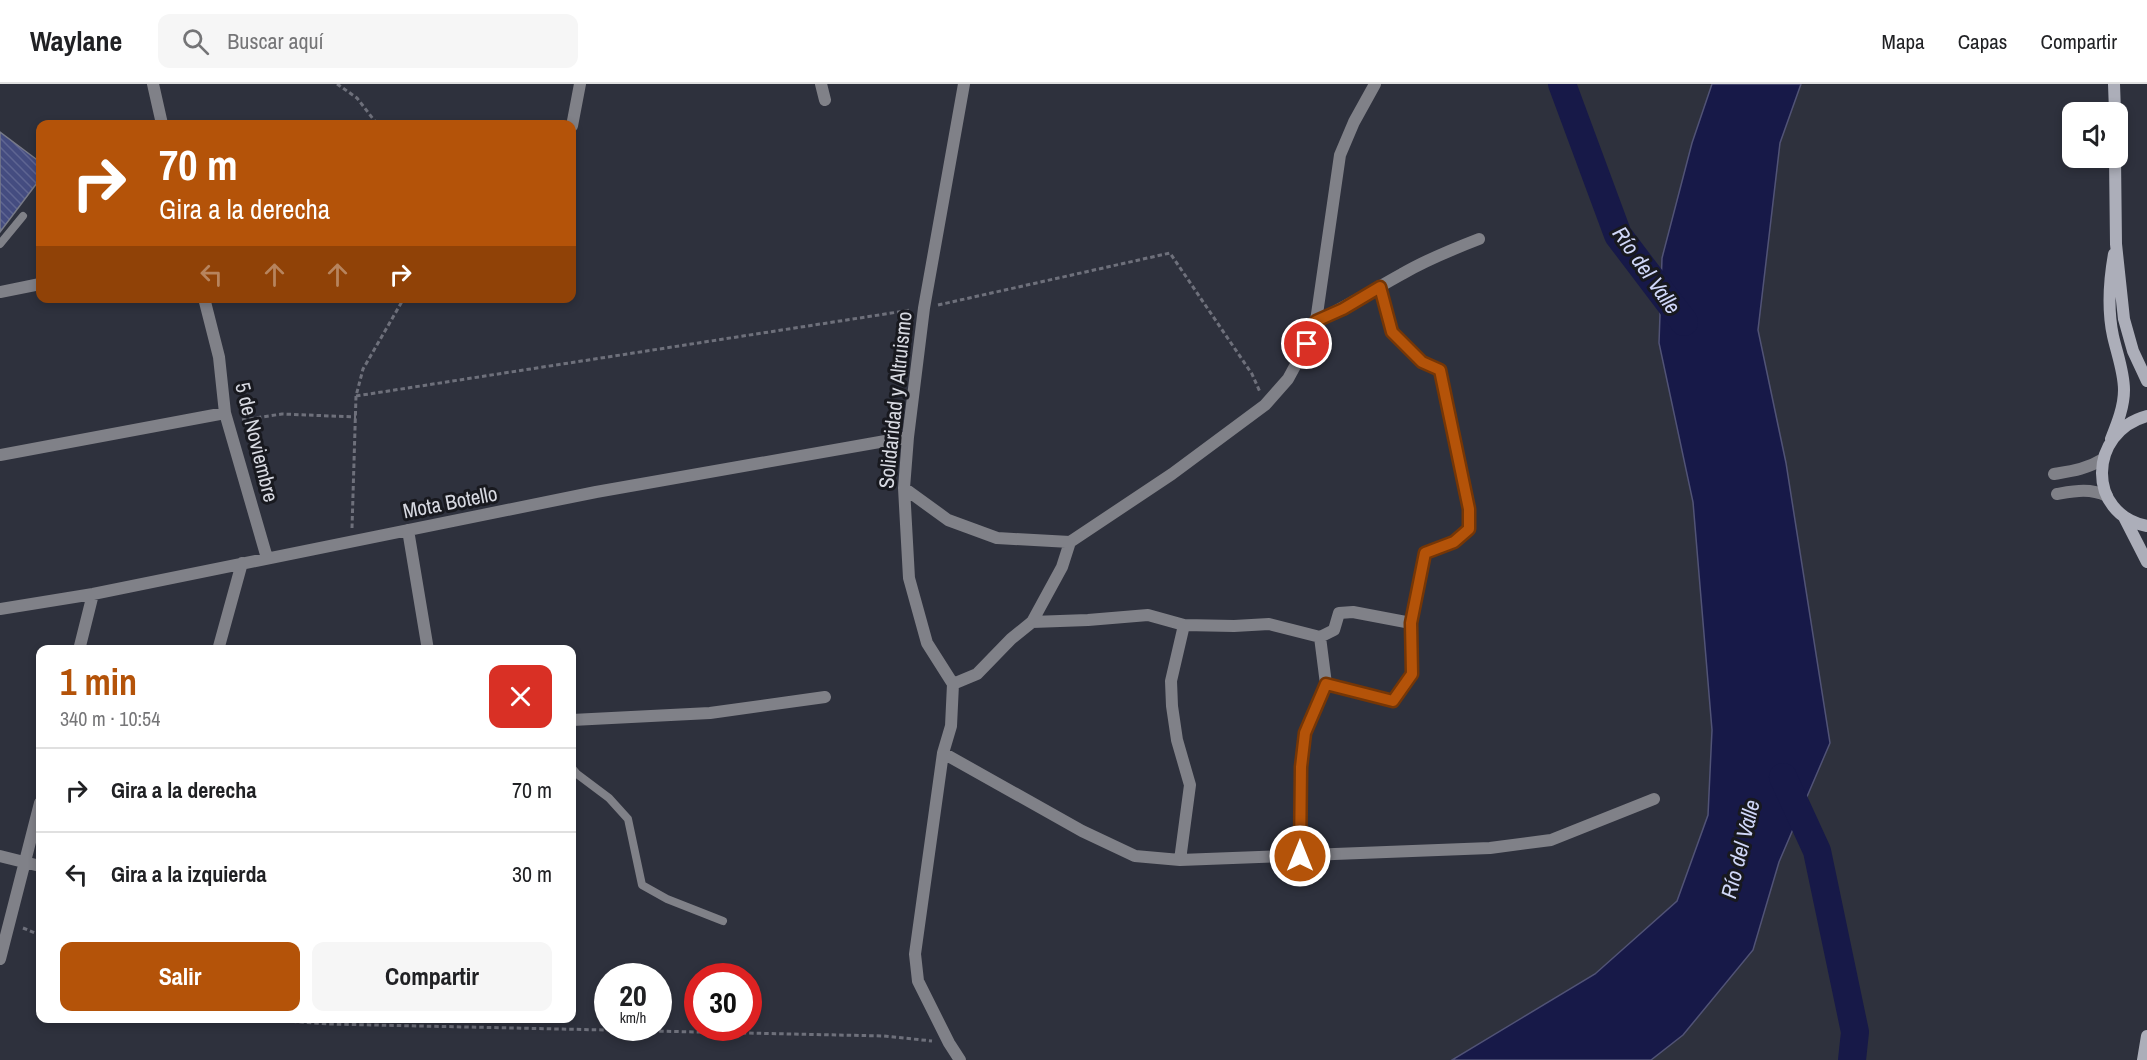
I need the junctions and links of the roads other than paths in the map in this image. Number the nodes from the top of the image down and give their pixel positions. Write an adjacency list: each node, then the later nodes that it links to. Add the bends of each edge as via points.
1 (153, 84): 9 (street)
2 (580, 84): 10 (street)
3 (821, 84): 7 (street)
4 (964, 84): 24 (street, Solidaridad y Altruismo, via 924,308)
5 (1375, 84): 20 (street, via 1340,155)
6 (2115, 84): 8 (main road)
7 (825, 100)
8 (2115, 102)
9 (161, 120)
10 (573, 120)
11 (2115, 168): 15 (main road)
12 (23, 216): 14 (lane)
13 (1479, 239): 17 (street)
14 (0, 244)
15 (2116, 244): 21 (main road, via 2124,319); 25 (main road, via 2109,311 2124,392)
16 (36, 285): 18 (street)
17 (1380, 287): 20 (street); 42 (street, via 1392,332 1422,362 1440,370 1469,509 1469,529 1454,542 1425,553)
18 (0, 292)
19 (205, 303): 23 (street, 5 de Noviembre, via 219,357)
20 (1316, 321): 35 (street, via 1288,379 1265,405)
21 (2147, 381)
22 (2147, 416): 25 (main road, via 2123,427)
23 (227, 418): 26 (street); 36 (street, 5 de Noviembre)
24 (908, 437): 29 (street, Solidaridad y Altruismo); 34 (street, Mota Botello)
25 (2111, 439): 27 (main road)
26 (0, 455)
27 (2103, 459): 28 (street, via 2081,470); 31 (main road)
28 (2054, 474)
29 (904, 488): 35 (street, via 948,520 997,538); 48 (street, Solidaridad y Altruismo, via 909,578 927,642)
30 (2057, 494): 31 (street, via 2083,490)
31 (2107, 496): 32 (main road)
32 (2123, 516): 33 (main road); 37 (main road)
33 (2147, 526)
34 (408, 530): 36 (street, Mota Botello); 47 (street)
35 (1070, 542): 41 (street, via 1062,567)
36 (267, 558): 38 (street, Mota Botello)
37 (2147, 562)
38 (242, 563): 39 (street, Mota Botello); 46 (street)
39 (93, 594): 40 (street, Mota Botello); 45 (street)
40 (0, 609)
41 (1032, 622): 43 (street, via 1148,615); 48 (street, via 977,674)
42 (1411, 623): 44 (street, via 1339,613 1334,630); 49 (street, via 1412,674 1393,701)
43 (1184, 625): 44 (street, via 1269,624); 58 (street, via 1171,681 1177,740 1190,785)
44 (1320, 637): 49 (street)
45 (80, 645)
46 (219, 645)
47 (427, 645)
48 (953, 684): 52 (street, via 951,726)
49 (1326, 684): 57 (street, via 1305,733)
50 (825, 697): 51 (street, via 710,713)
51 (576, 720)
52 (943, 753): 58 (street, via 1082,831 1135,856); 64 (street, via 915,954 918,981)
53 (576, 773): 61 (lane, via 609,798 628,819 642,885)
54 (1654, 799): 57 (street, via 1551,840 1490,848)
55 (36, 820): 59 (street)
56 (0, 856): 59 (street)
57 (1300, 856): 58 (street)
58 (1180, 860)
59 (26, 862): 60 (street); 62 (street)
60 (36, 865)
61 (723, 921)
62 (0, 958)
63 (2147, 1036): 65 (main road)
64 (960, 1060)
65 (2143, 1060)

